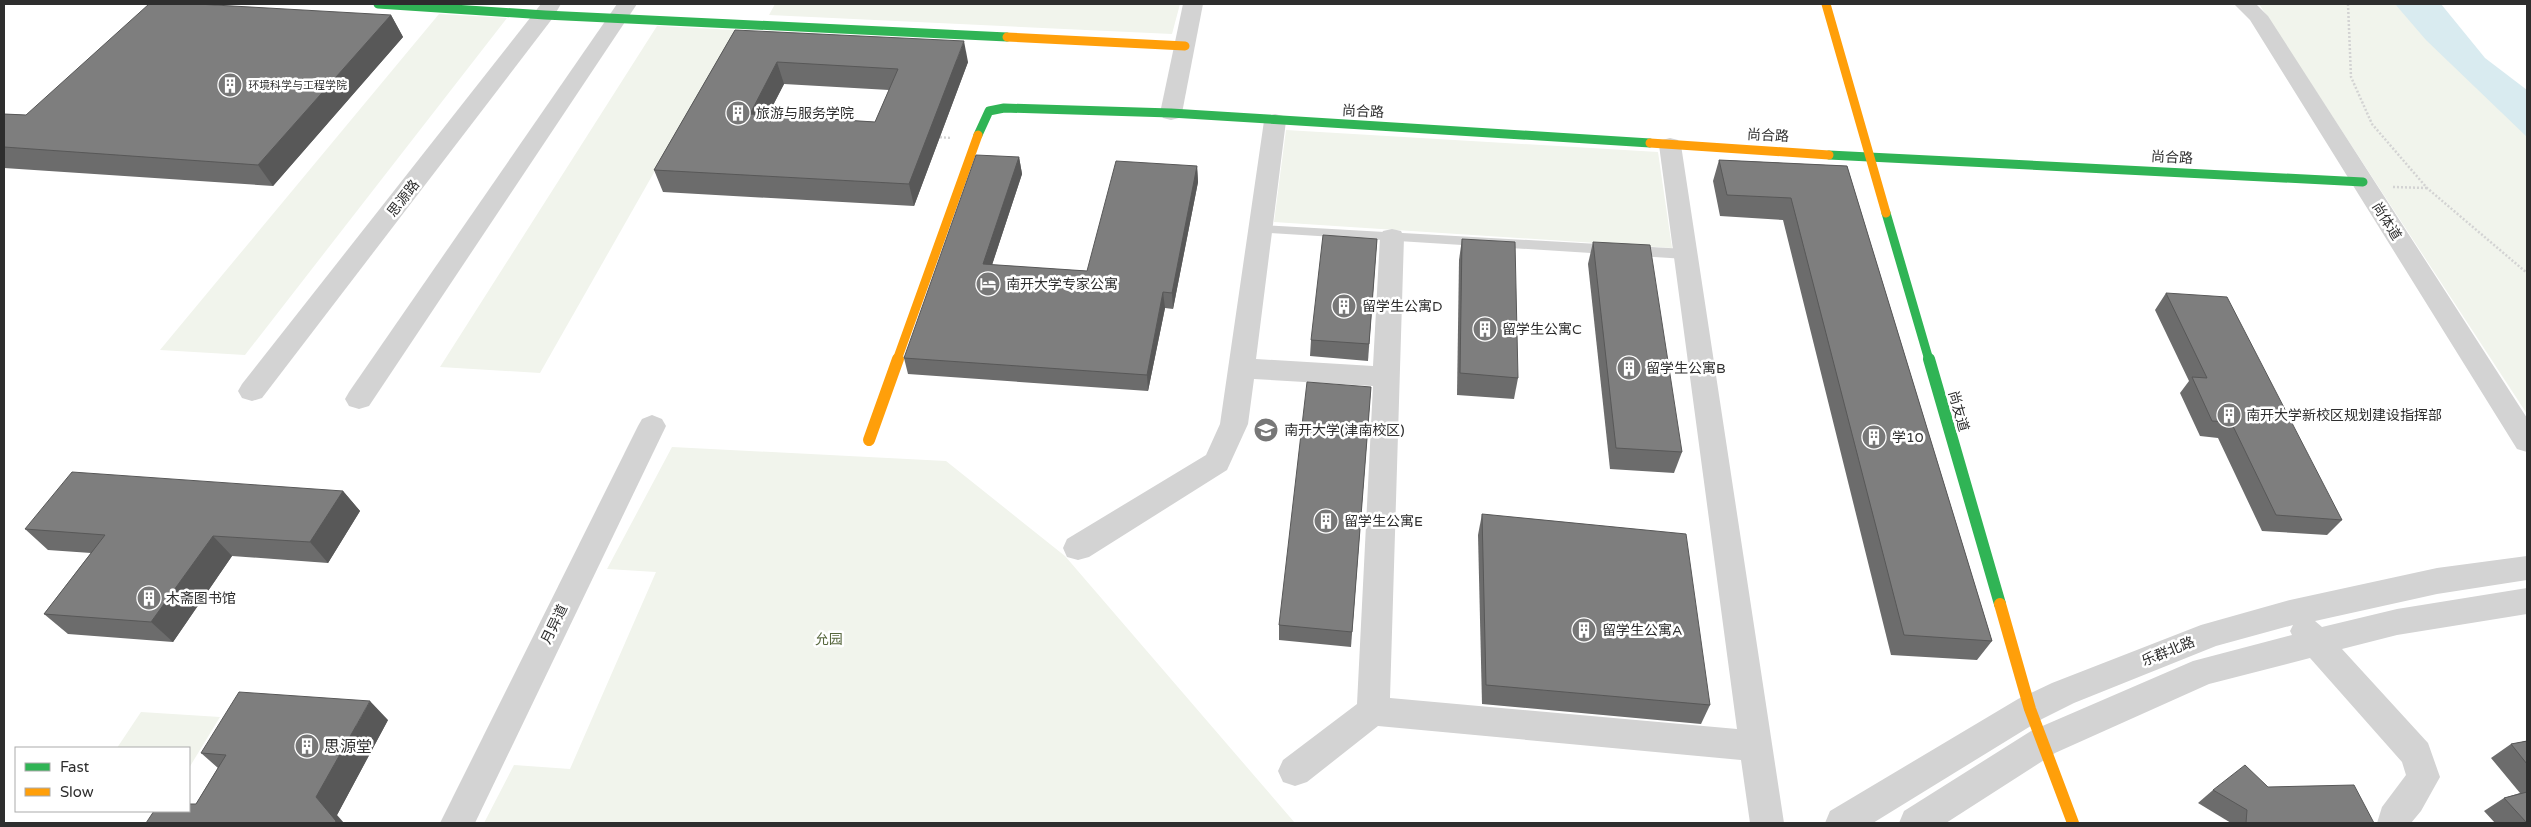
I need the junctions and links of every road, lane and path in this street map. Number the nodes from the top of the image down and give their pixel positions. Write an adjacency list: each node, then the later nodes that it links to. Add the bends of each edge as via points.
1 (378, 4): 6 (street)
2 (1194, 4): 8 (street)
3 (1826, 4): 14 (street, 尚友道)
4 (2244, 4): 15 (street, 尚体道, via 2258,16)
5 (2348, 4): 19 (path, via 2352,77 2372,124 2427,188)
6 (548, 9): 7 (street); 22 (street, 思源路)
7 (621, 11): 8 (street); 23 (street)
8 (1185, 46): 9 (street)
9 (1171, 113): 10 (street, 尚合路); 12 (street, 尚合路, via 1004,108 989,111)
10 (1275, 121): 13 (street, 尚合路); 16 (street)
11 (928, 137): 12 (path)
12 (976, 140): 25 (street)
13 (1670, 145): 14 (street, 尚合路); 18 (street)
14 (1869, 156): 15 (street, 尚合路); 32 (street, 尚友道)
15 (2363, 182): 26 (street, 尚体道)
16 (1260, 229): 17 (lane); 20 (street)
17 (1392, 237): 18 (lane); 21 (street)
18 (1686, 254): 35 (street)
19 (2527, 273)
20 (1241, 368): 21 (street); 27 (street, via 1234,424 1217,462)
21 (1386, 377): 33 (street)
22 (252, 391)
23 (359, 399)
24 (652, 426): 37 (street, 月异道)
25 (869, 440)
26 (2527, 441)
27 (1078, 548)
28 (2527, 568): 30 (street, 乐群北路, via 2437,581)
29 (2527, 600): 31 (street, via 2397,622)
30 (2290, 613): 31 (street); 32 (street, 乐群北路, via 2212,634)
31 (2316, 642): 34 (street, via 2204,671); 42 (street, via 2416,754 2423,776 2394,818)
32 (2030, 709): 34 (street, 尚友道); 39 (street, 乐群北路)
33 (1373, 711): 35 (street); 36 (street)
34 (2043, 742): 40 (street); 41 (street, 尚友道)
35 (1756, 746): 38 (street)
36 (1295, 771)
37 (457, 823)
38 (1767, 823)
39 (1842, 823)
40 (1916, 823)
41 (2073, 823)
42 (2394, 823)

